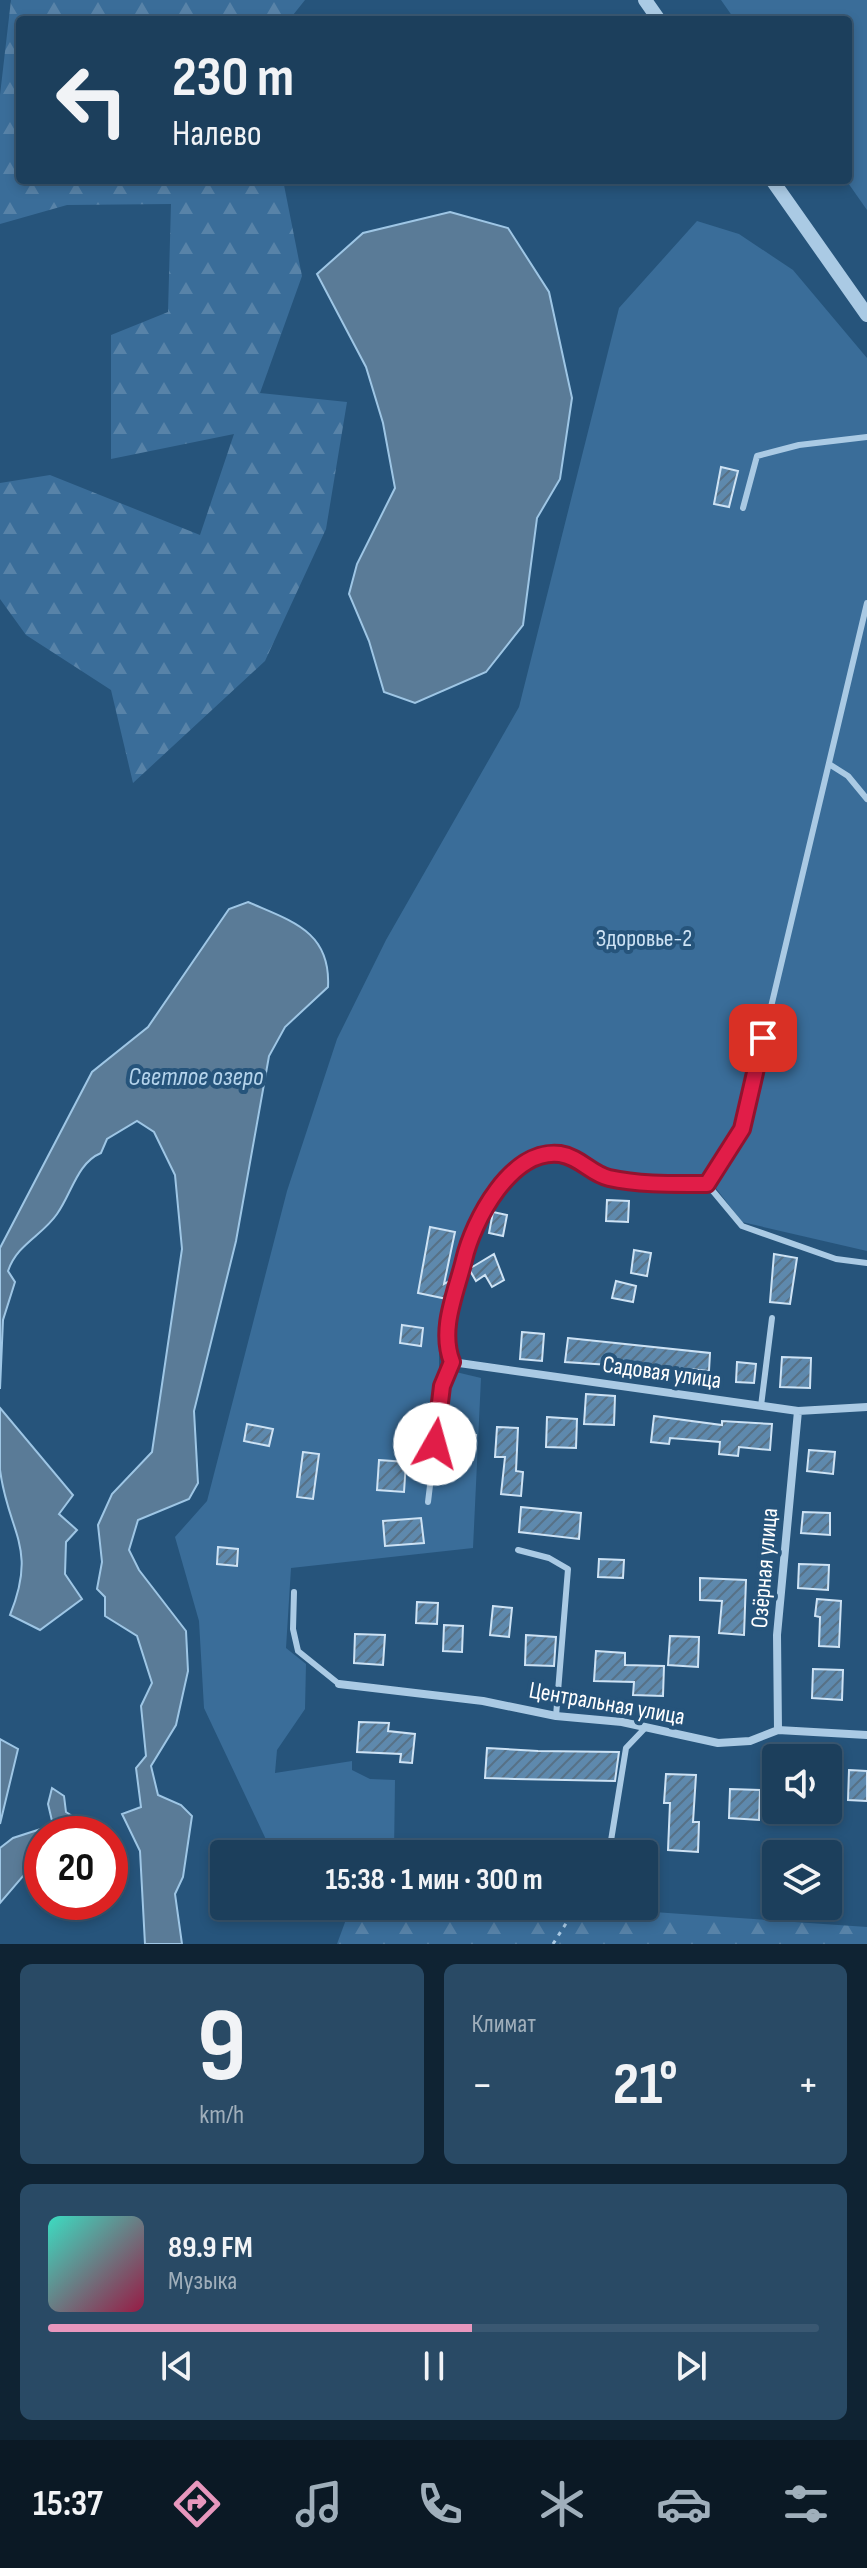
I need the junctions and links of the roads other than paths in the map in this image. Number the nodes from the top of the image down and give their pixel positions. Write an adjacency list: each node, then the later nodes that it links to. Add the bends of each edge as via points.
1 (775, 184): 2 (street)
2 (867, 315)
3 (867, 437): 4 (lane, via 757,456)
4 (743, 508)
5 (867, 603): 6 (lane)
6 (829, 764): 7 (lane, via 848,776); 8 (lane, via 742,1129)
7 (867, 799)
8 (707, 1184): 9 (lane, via 742,1226 836,1259); 11 (lane, via 605,1178 575,1157 556,1153 505,1179 483,1207 468,1242 450,1310 447,1348)
9 (867, 1263)
10 (772, 1318): 12 (lane)
11 (452, 1362): 12 (street, Садовая улица); 15 (lane, via 442,1386)
12 (761, 1406): 14 (street, Садовая улица)
13 (867, 1407): 14 (street, Садовая улица)
14 (798, 1411): 21 (street, Озёрная улица, via 777,1635)
15 (428, 1502)
16 (518, 1550): 19 (lane, via 568,1569)
17 (294, 1592): 18 (lane, via 298,1651)
18 (339, 1684): 19 (street, Центральная улица, via 483,1701)
19 (556, 1716): 20 (street, Центральная улица)
20 (646, 1727): 21 (street, Центральная улица, via 718,1743 750,1741); 23 (lane, via 626,1748)
21 (778, 1730): 22 (street, Центральная улица)
22 (867, 1735)
23 (611, 1840)

